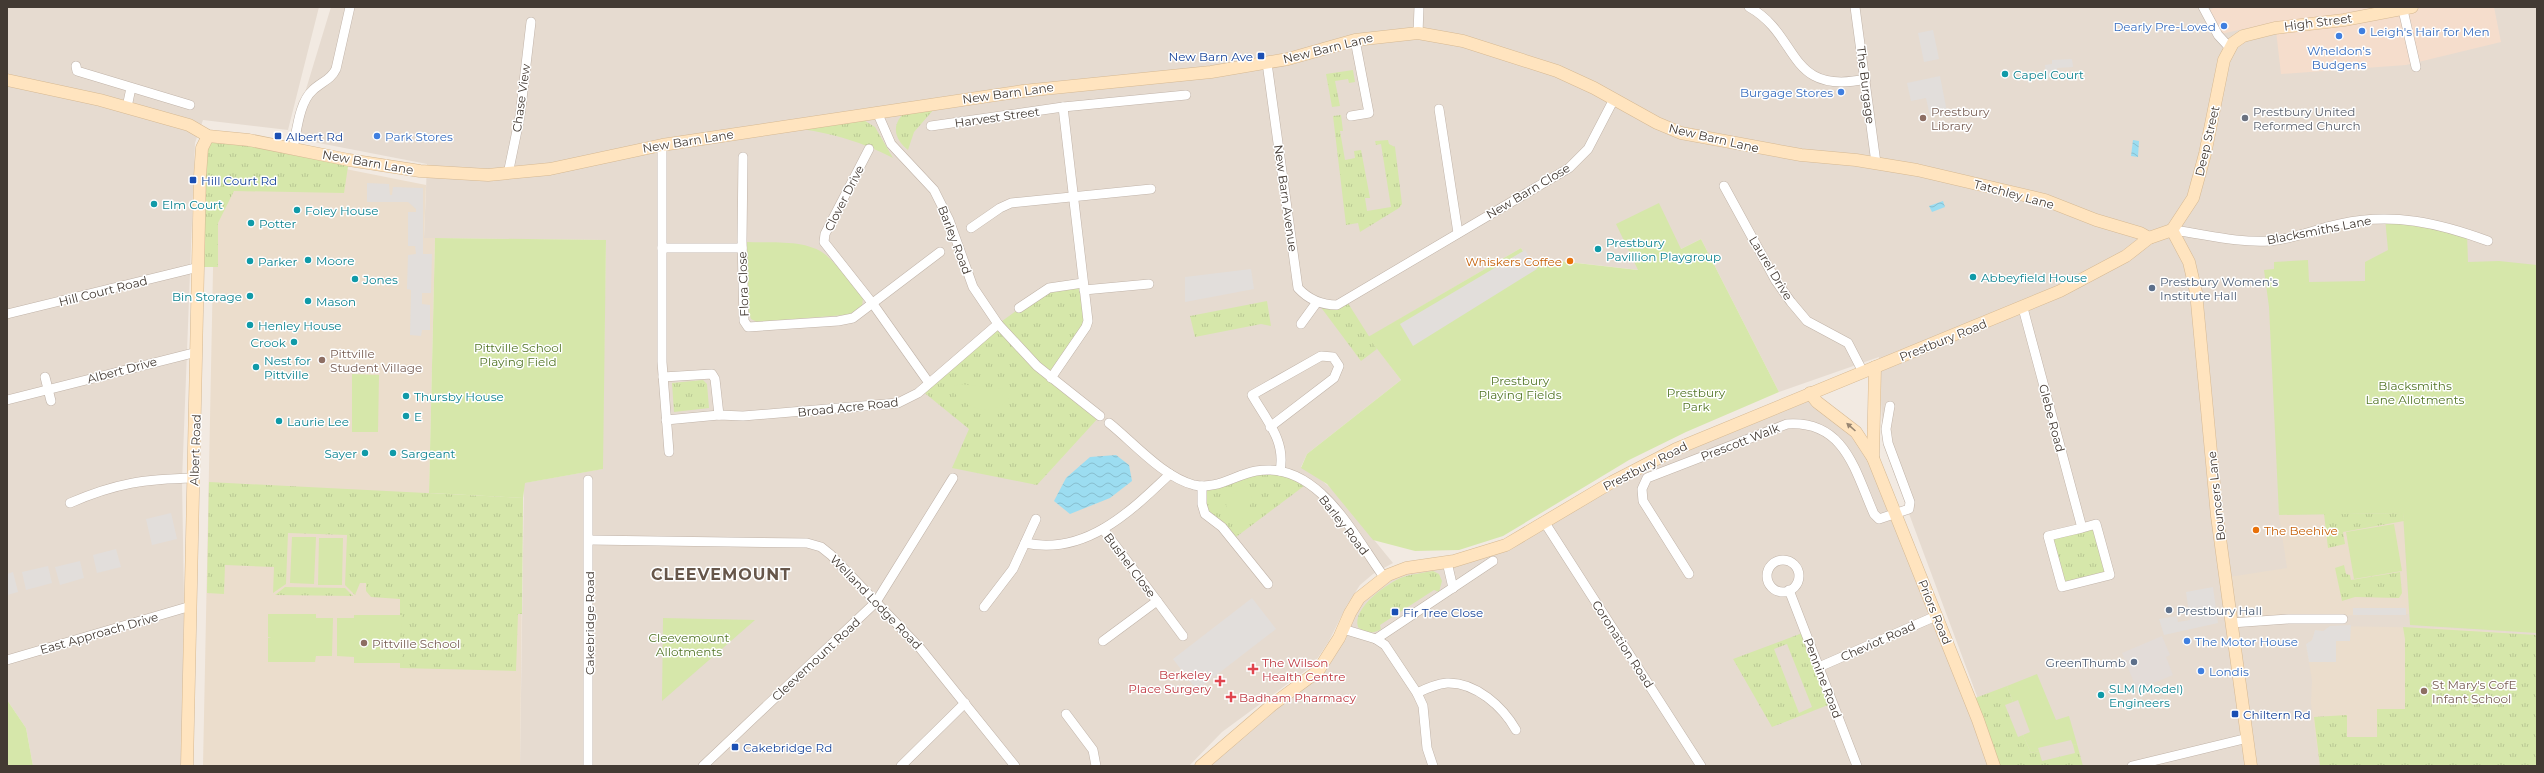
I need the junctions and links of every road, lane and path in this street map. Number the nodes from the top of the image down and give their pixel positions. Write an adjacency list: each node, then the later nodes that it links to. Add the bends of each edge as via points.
1 (350, 7): 28 (street, via 336,70 331,78 313,90 306,100)
2 (1419, 7): 8 (street)
3 (1749, 7): 14 (street, via 1764,18 1804,69 1816,78 1834,82)
4 (1856, 7): 14 (street, The Burgage)
5 (2203, 7): 10 (street, via 2218,35)
6 (2407, 8): 10 (main road, High Street, via 2257,32 2238,39); 13 (street)
7 (531, 22): 32 (street, Chase View, via 520,116)
8 (1418, 33): 9 (main road, New Barn Lane); 18 (main road, New Barn Lane, via 1463,41 1540,64 1575,78)
9 (1355, 40): 11 (main road, New Barn Lane); 24 (street, via 1369,113)
10 (2230, 48): 37 (main road, Deep Street, via 2224,60 2194,198)
11 (1267, 63): 23 (main road, New Barn Lane, via 1201,73 1072,84); 47 (street, New Barn Avenue, via 1298,288)
12 (76, 66): 16 (street, via 77,72)
13 (2416, 67)
14 (1866, 79): 31 (street, The Burgage)
15 (7, 80): 20 (main road, New Barn Lane)
16 (131, 88): 19 (street); 20 (street)
17 (1186, 95): 21 (street, Harvest Street)
18 (1614, 100): 31 (main road, New Barn Lane, via 1681,133 1801,155); 38 (street, New Barn Close, via 1592,142 1576,162)
19 (190, 105)
20 (127, 107): 26 (main road, New Barn Lane, via 189,125)
21 (1063, 107): 25 (street, Harvest Street); 35 (street)
22 (1439, 109): 38 (street)
23 (877, 112): 27 (main road, New Barn Lane); 53 (street, Barley Road, via 891,144 934,190 947,215 973,287)
24 (1351, 116)
25 (931, 126)
26 (208, 136): 28 (main road, New Barn Lane); 44 (main road, Albert Road, via 202,148)
27 (662, 145): 32 (main road, New Barn Lane, via 550,169); 41 (street)
28 (293, 148): 32 (main road, New Barn Lane, via 420,171 469,175)
29 (869, 149): 48 (street, Clover Drive, via 824,240 826,248)
30 (743, 157): 42 (street, Flora Close)
31 (1876, 163): 39 (main road, Tatchley Lane, via 1924,171 2045,200)
32 (508, 174)
33 (1724, 186): 57 (street, Laurel Drive, via 1776,281 1791,302 1807,321 1848,343)
34 (1151, 188): 35 (street)
35 (1074, 197): 36 (street, via 1012,203); 46 (street)
36 (971, 228)
37 (2172, 230): 39 (main road, Prestbury Road); 40 (street, Blacksmiths Lane, via 2229,239 2267,241 2295,237 2349,222 2398,218 2439,224); 101 (main road, Bouncers Lane, via 2189,262 2197,299 2215,492)
38 (1458, 233): 49 (street, New Barn Close)
39 (2149, 238): 51 (main road, Prestbury Road, via 2120,260)
40 (2488, 240)
41 (662, 248): 42 (street); 59 (street)
42 (742, 248): 48 (street, Flora Close, via 744,321 748,327 843,321 853,318)
43 (940, 252): 48 (street)
44 (199, 267): 52 (street, Hill Court Road); 55 (main road, Albert Road)
45 (1149, 284): 46 (street)
46 (1083, 287): 50 (street, via 1049,288); 60 (street, via 1086,327)
47 (1317, 302): 49 (street, New Barn Avenue); 54 (street)
48 (873, 304): 61 (street, Clover Drive)
49 (1337, 305)
50 (1019, 308)
51 (2023, 308): 56 (main road, Prestbury Road); 84 (street, Glebe Road)
52 (7, 314)
53 (998, 324): 60 (street, Barley Road); 61 (street, Broad Acre Road)
54 (1301, 324)
55 (197, 352): 62 (street, Albert Drive); 76 (main road, Albert Road)
56 (1875, 367): 57 (main road, Prestbury Road); 73 (main road, Priors Road)
57 (1863, 372): 63 (main road, Prestbury Road)
58 (45, 377): 62 (street)
59 (663, 377): 67 (street, via 712,374 715,379); 69 (street)
60 (1051, 378): 68 (street)
61 (929, 383): 67 (street, Broad Acre Road, via 912,397 898,403 743,416)
62 (48, 389): 64 (street, Albert Drive); 65 (street)
63 (1810, 393): 73 (main road, Priors Road, one-way to 63, via 1856,432 1817,402); 83 (main road, Prestbury Road, via 1676,450 1612,482)
64 (7, 400)
65 (51, 401)
66 (1890, 406): 81 (street, via 1886,430 1888,442 1910,502 1909,508)
67 (719, 415): 69 (street, Broad Acre Road)
68 (1100, 416)
69 (666, 420): 72 (street)
70 (1109, 423): 75 (street, Barley Road)
71 (1270, 427): 71 (street, via 1331,381 1339,366 1332,357 1321,356 1252,395); 74 (street, via 1281,447)
72 (668, 452)
73 (1873, 458): 81 (main road, Priors Road)
74 (1280, 471): 79 (street, Barley Road, via 1256,472 1213,486); 91 (street, Barley Road, via 1301,479 1316,489 1348,527)
75 (1170, 474): 79 (street, Barley Road); 85 (street, via 1131,511)
76 (194, 478): 80 (street, via 137,481 110,487); 97 (main road, Albert Road)
77 (953, 478): 96 (street, Cleevemount Road)
78 (588, 480): 86 (street, Cakebridge Road)
79 (1202, 486): 92 (street, via 1205,514 1222,527)
80 (70, 503)
81 (1895, 514): 90 (street, Prescott Walk, via 1879,520 1874,514 1846,449 1835,438 1814,427 1787,424 1651,475 1644,482 1643,501); 99 (main road, Priors Road)
82 (1036, 519): 87 (street)
83 (1545, 523): 89 (main road, Prestbury Road, via 1506,545); 121 (street, Coronation Road)
84 (2082, 528): 84 (street, via 2096,524 2110,575 2062,586 2048,536)
85 (1104, 529): 87 (street, via 1057,545 1040,547); 95 (street, Bushel Close)
86 (589, 540): 96 (street, Welland Lodge Road, via 814,545 831,555); 114 (street, Cakebridge Road)
87 (1025, 543): 98 (street, via 1012,569)
88 (1493, 561): 93 (street)
89 (1447, 562): 91 (main road, Prestbury Road, via 1406,568); 93 (street)
90 (1690, 574)
91 (1384, 577): 102 (main road, Prestbury Road, via 1359,598)
92 (1268, 584)
93 (1453, 588): 104 (street)
94 (1789, 590): 107 (street, Pennine Road)
95 (1157, 601): 103 (street, Bushel Close); 105 (street, Bushel Close)
96 (876, 602): 109 (street, Welland Lodge Road, via 920,648); 115 (street, Cleevemount Road)
97 (191, 606): 106 (street, East Approach Drive); 113 (main road, Albert Road)
98 (984, 607)
99 (1936, 616): 107 (street, Cheviot Road); 123 (main road, Priors Road)
100 (2343, 619): 101 (street)
101 (2231, 623): 112 (main road, Bouncers Lane)
102 (1343, 629): 104 (street); 119 (main road, Prestbury Road, via 1323,664 1314,674 1272,705)
103 (1183, 636)
104 (1376, 639): 108 (street, via 1385,645)
105 (1103, 641)
106 (7, 660)
107 (1819, 667): 122 (street, Pennine Road)
108 (1417, 693): 111 (street, via 1447,683 1467,687 1498,705); 120 (street, via 1423,706 1427,748)
109 (964, 703): 116 (street); 117 (street, Welland Lodge Road)
110 (1066, 714): 118 (street, via 1093,750)
111 (1516, 730)
112 (2248, 738): 124 (street); 125 (main road, Bouncers Lane)
113 (187, 766)
114 (588, 766)
115 (703, 766)
116 (901, 766)
117 (1015, 766)
118 (1096, 766)
119 (1201, 766)
120 (1433, 766)
121 (1701, 766)
122 (1857, 766)
123 (1994, 766)
124 (2132, 766)
125 (2251, 766)

